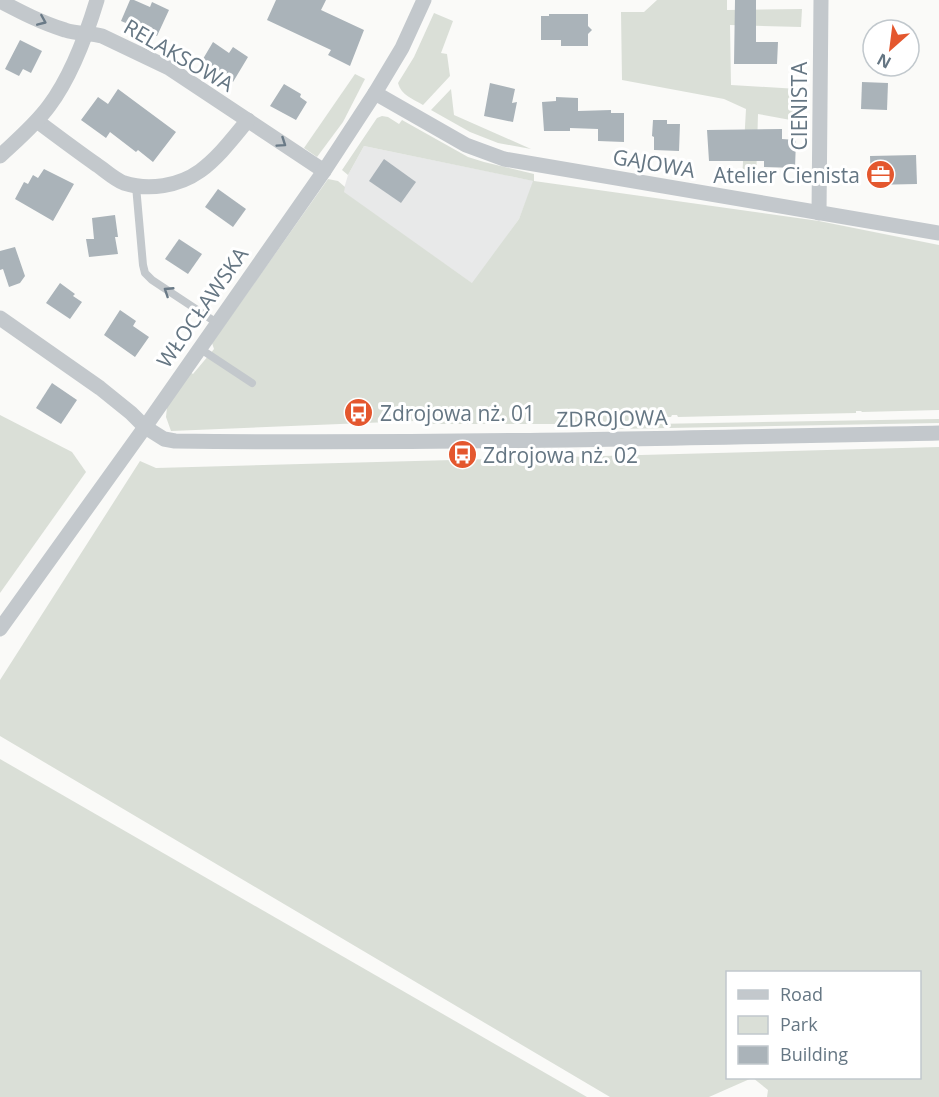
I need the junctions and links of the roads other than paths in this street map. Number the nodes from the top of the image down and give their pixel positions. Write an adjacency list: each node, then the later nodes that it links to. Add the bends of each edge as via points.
1 (96, 0): 5 (street)
2 (424, 0): 6 (street, WŁOCŁAWSKA)
3 (821, 0): 12 (street, CIENISTA)
4 (0, 2): 5 (street, RELAKSOWA, one-way to 5, via 54,26)
5 (86, 33): 7 (street, RELAKSOWA, via 108,38 169,68); 8 (street, via 51,105)
6 (375, 93): 10 (street, WŁOCŁAWSKA); 12 (street, GAJOWA, via 466,145 504,159)
7 (248, 120): 10 (street, RELAKSOWA, one-way to 10); 11 (street, via 217,157 191,177 166,185)
8 (37, 121): 9 (street); 11 (street, via 116,178)
9 (0, 156)
10 (324, 171): 15 (street, WŁOCŁAWSKA)
11 (136, 186): 15 (lane, one-way to 11, via 145,273)
12 (819, 213): 13 (street, GAJOWA)
13 (939, 233)
14 (0, 318): 18 (street, via 100,388)
15 (217, 323): 16 (street, WŁOCŁAWSKA)
16 (199, 348): 17 (lane); 18 (street, WŁOCŁAWSKA)
17 (252, 383)
18 (145, 427): 19 (street, ZDROJOWA, via 174,441 255,442); 20 (street, WŁOCŁAWSKA)
19 (939, 433)
20 (0, 629)

